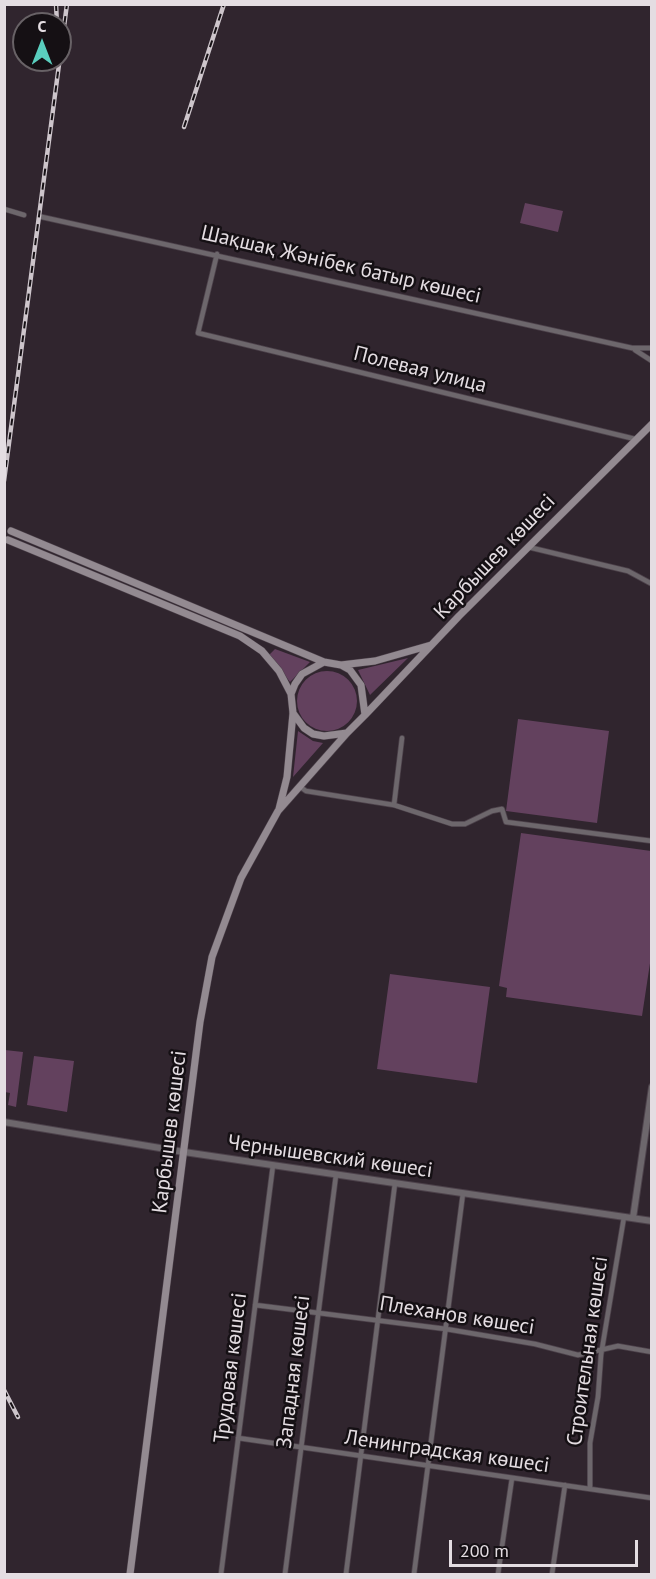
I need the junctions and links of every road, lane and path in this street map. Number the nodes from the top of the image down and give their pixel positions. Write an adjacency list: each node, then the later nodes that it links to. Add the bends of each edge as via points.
1 (4, 209): 2 (street)
2 (24, 215)
3 (42, 217): 4 (street, Шақшақ Жәнібек батыр көшесі)
4 (217, 254): 5 (street, Шақшақ Жәнібек батыр көшесі); 9 (street, Полевая улица, via 198,333)
5 (633, 348): 6 (street, Шақшақ Жәнібек батыр көшесі); 7 (street, Шақшақ Жәнібек батыр көшесі)
6 (651, 348)
7 (651, 361)
8 (651, 423): 9 (main road, Карбышев көшесі)
9 (634, 439): 12 (main road, Карбышев көшесі)
10 (11, 531): 15 (main road)
11 (8, 540): 17 (main road, via 240,636 262,651)
12 (528, 547): 13 (street, via 628,572); 14 (main road, Карбышев көшесі)
13 (651, 584)
14 (433, 644): 16 (main road, via 375,661); 19 (main road, Карбышев көшесі)
15 (324, 662): 16 (main road); 17 (main road, via 302,674)
16 (341, 665): 19 (main road, via 361,685)
17 (291, 694): 18 (main road)
18 (293, 713): 20 (main road, via 313,734); 24 (main road, via 287,777)
19 (365, 715): 20 (main road)
20 (347, 733): 22 (main road, Карбышев көшесі)
21 (402, 738): 23 (street)
22 (299, 786): 23 (street, via 306,791); 24 (main road, Карбышев көшесі)
23 (394, 805): 25 (street, via 465,825 502,809 506,822)
24 (278, 811): 30 (main road, Карбышев көшесі, via 241,878 212,957)
25 (651, 841)
26 (651, 1087): 28 (street)
27 (4, 1122): 30 (street, Чернышевский көшесі)
28 (643, 1148): 29 (street); 36 (street)
29 (651, 1149)
30 (184, 1152): 31 (street, Чернышевский көшесі); 52 (main road, Карбышев көшесі)
31 (273, 1165): 32 (street, Чернышевский көшесі); 38 (street, Трудовая көшесі)
32 (336, 1175): 33 (street, Чернышевский көшесі); 39 (street, Западная көшесі)
33 (395, 1183): 34 (street, Чернышевский көшесі); 40 (street)
34 (463, 1193): 35 (street, Чернышевский көшесі); 41 (street)
35 (624, 1217): 36 (street, Чернышевский көшесі); 42 (street, Строительная көшесі)
36 (633, 1218): 37 (street, Чернышевский көшесі)
37 (651, 1221)
38 (255, 1305): 39 (street, Плеханов көшесі); 44 (street, Трудовая көшесі)
39 (318, 1313): 40 (street, Плеханов көшесі); 45 (street, Западная көшесі)
40 (378, 1320): 41 (street, Плеханов көшесі); 46 (street)
41 (446, 1329): 42 (street, Плеханов көшесі, via 578,1355); 47 (street)
42 (601, 1352): 43 (street, Плеханов көшесі, via 618,1346); 50 (street, Строительная көшесі, via 590,1443)
43 (651, 1352)
44 (238, 1438): 45 (street, Ленинградская көшесі); 53 (street, Трудовая көшесі)
45 (301, 1447): 46 (street, Ленинградская көшесі); 54 (street, Западная көшесі)
46 (361, 1456): 47 (street, Ленинградская көшесі); 55 (street)
47 (428, 1466): 48 (street, Ленинградская көшесі); 56 (street)
48 (512, 1478): 49 (street, Ленинградская көшесі); 57 (street)
49 (565, 1485): 50 (street, Ленинградская көшесі); 58 (street)
50 (590, 1489): 51 (street, Ленинградская көшесі)
51 (651, 1498)
52 (130, 1575)
53 (221, 1575)
54 (285, 1575)
55 (346, 1575)
56 (414, 1575)
57 (498, 1575)
58 (552, 1575)

